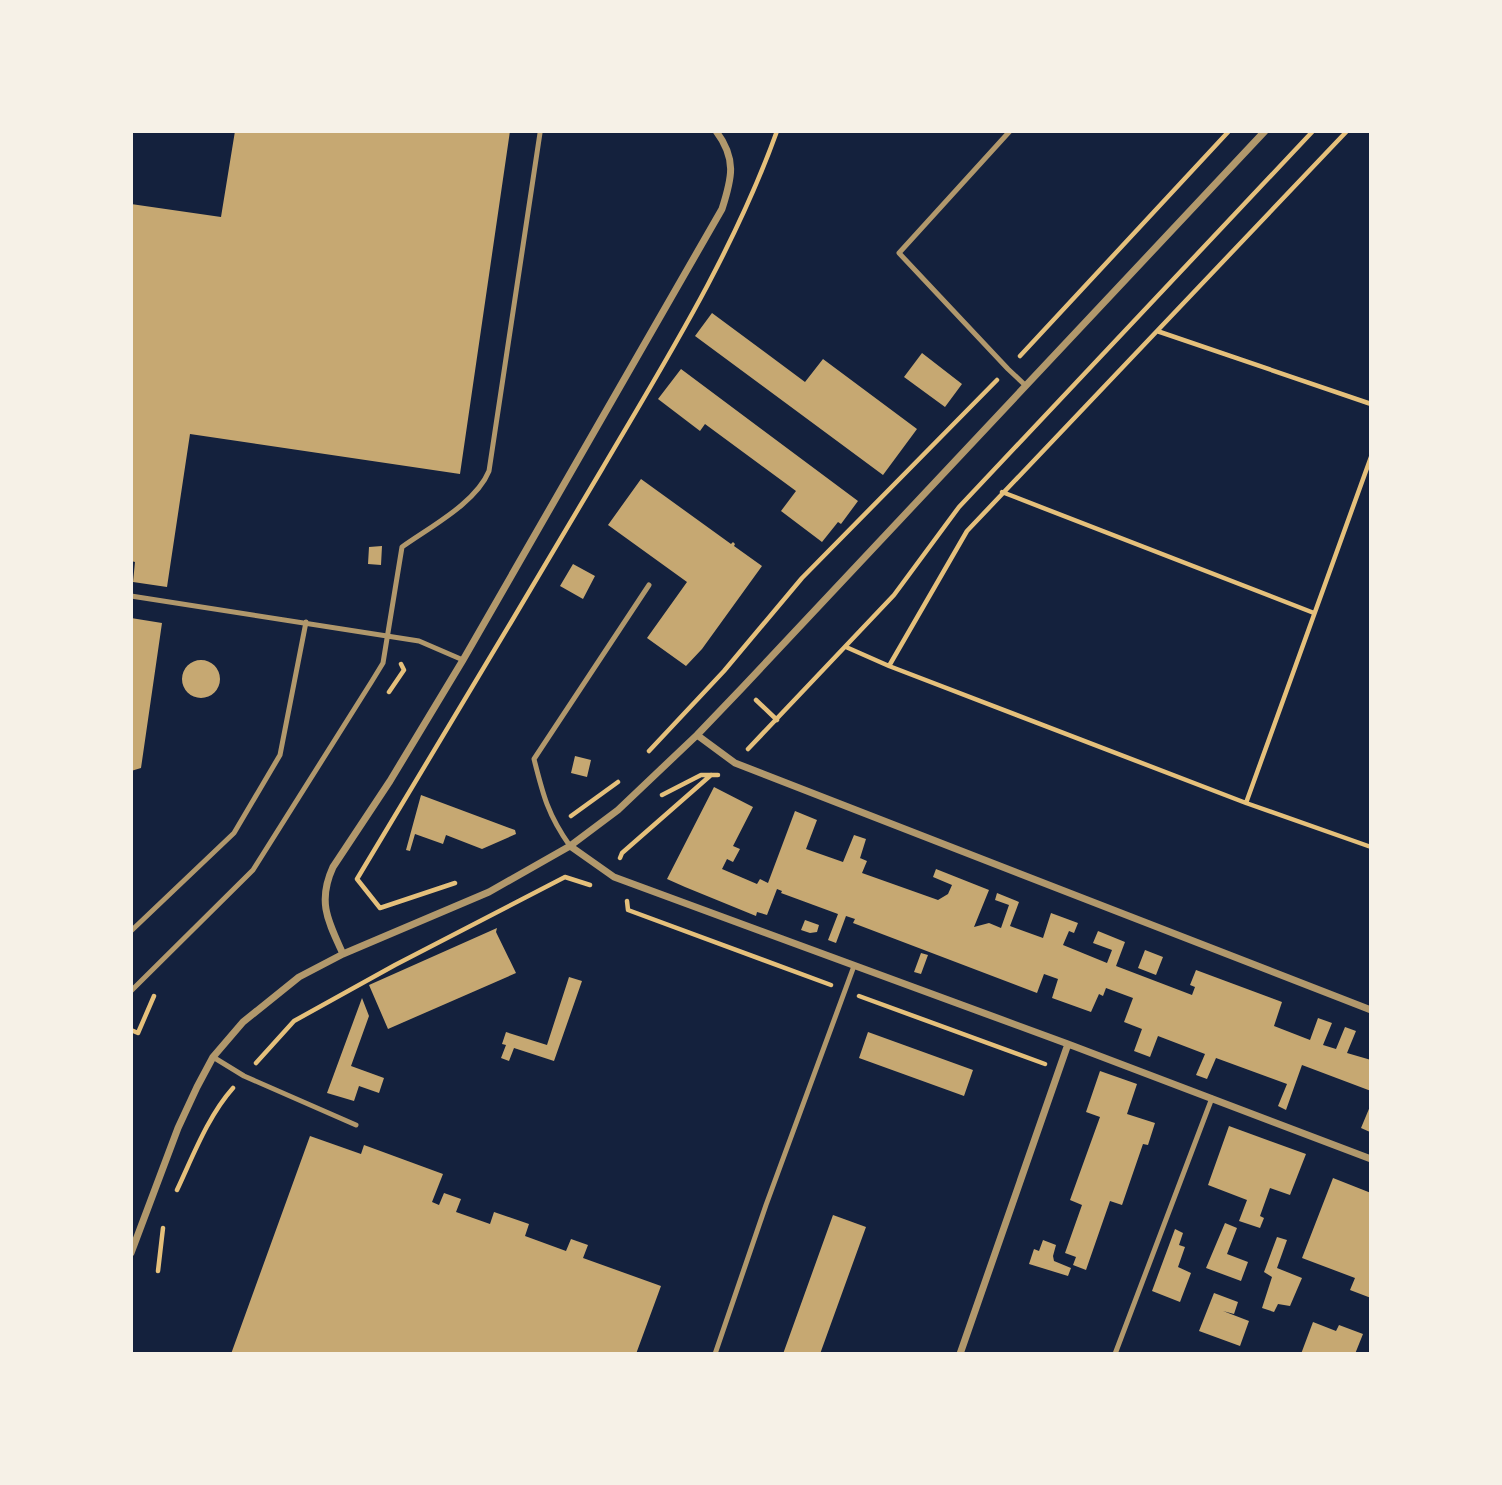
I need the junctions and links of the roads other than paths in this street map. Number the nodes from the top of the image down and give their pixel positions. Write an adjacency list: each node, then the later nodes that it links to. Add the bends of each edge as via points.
1 (716, 131): 10 (street, via 731,162 722,209)
2 (1010, 131): 5 (lane, via 899,253)
3 (1265, 131): 5 (street)
4 (540, 133): 9 (lane, via 489,471 483,485 465,502 402,547)
5 (1025, 384): 11 (street)
6 (649, 585): 12 (lane, via 534,759 545,804)
7 (131, 596): 8 (lane)
8 (306, 622): 9 (lane); 13 (lane, via 280,755 234,833)
9 (388, 635): 10 (lane, via 419,641); 16 (lane, via 378,672 253,870)
10 (463, 660): 14 (street, via 326,883 323,903)
11 (697, 735): 12 (street, via 618,810); 17 (street, via 735,763)
12 (570, 846): 14 (street, via 489,892); 15 (street, via 614,877)
13 (131, 931)
14 (342, 954): 19 (street, via 299,977 243,1022)
15 (854, 966): 18 (street); 24 (lane)
16 (131, 991)
17 (1371, 1010)
18 (1068, 1044): 20 (street); 25 (street)
19 (213, 1057): 21 (lane, via 244,1076); 23 (street, via 178,1128)
20 (1212, 1098): 22 (street); 26 (lane)
21 (356, 1125)
22 (1371, 1159)
23 (131, 1253)
24 (715, 1354)
25 (960, 1354)
26 (1115, 1354)

